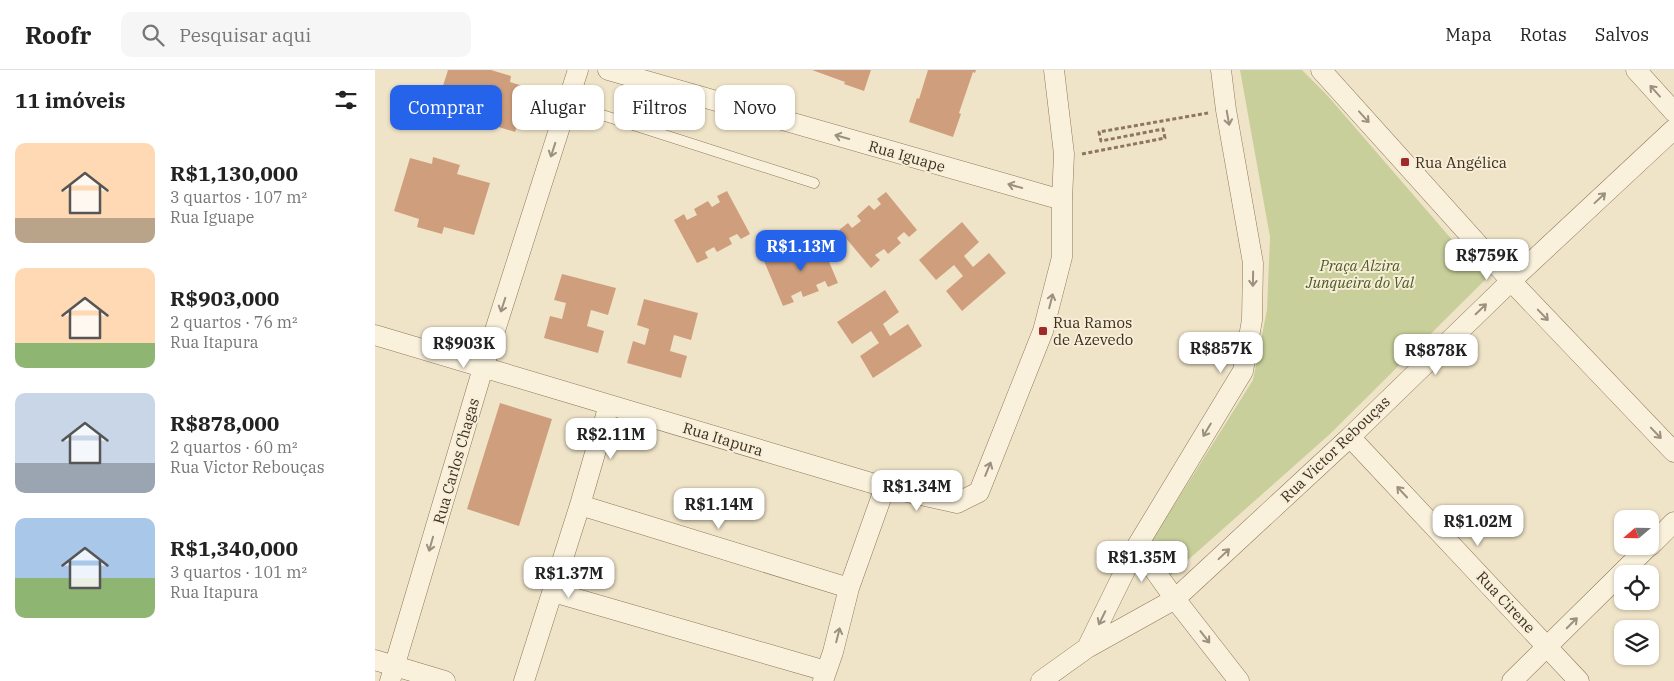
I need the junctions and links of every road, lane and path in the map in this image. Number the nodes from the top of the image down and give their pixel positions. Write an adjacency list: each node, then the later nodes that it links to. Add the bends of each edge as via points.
1 (578, 70): 7 (street, Rua Carlos Chagas)
2 (608, 70): 15 (street, Rua Iguape, one-way to 2)
3 (1054, 70): 13 (street)
4 (1221, 70): 8 (street)
5 (1636, 70): 9 (street, one-way to 5)
6 (1332, 74): 16 (street, one-way to 16)
7 (574, 85)
8 (1226, 110): 13 (path, via 1099,132 1101,141 1163,129 1165,138 1087,154); 26 (street, one-way to 26, via 1253,263 1252,320 1243,371)
9 (1674, 112)
10 (604, 116): 14 (lane)
11 (1674, 129): 16 (street, Rua Victor Rebouças, one-way to 11)
12 (560, 130): 18 (street, Rua Carlos Chagas, one-way to 18)
13 (1064, 154): 15 (street)
14 (814, 183)
15 (1062, 200): 22 (street, Rua Itapura, one-way to 15, via 957,503 979,492 1043,331 1062,256)
16 (1511, 281): 20 (street, Rua Victor Rebouças, one-way to 16); 21 (street, one-way to 21)
17 (375, 335): 18 (street, Rua Itapura)
18 (483, 368): 19 (street, Rua Itapura); 34 (street, Rua Carlos Chagas, one-way to 34)
19 (609, 405): 22 (street, Rua Itapura); 23 (street)
20 (1350, 437): 30 (street, Rua Victor Rebouças, one-way to 20); 31 (street, Rua Cirene, one-way to 20)
21 (1674, 452)
22 (885, 487): 28 (street)
23 (580, 505): 28 (street); 29 (street)
24 (1674, 522): 25 (street)
25 (1659, 537)
26 (1137, 546): 30 (street); 32 (street, one-way to 32)
27 (1641, 555): 31 (street, one-way to 27)
28 (849, 588): 35 (street, one-way to 28)
29 (553, 592): 35 (street); 37 (street)
30 (1175, 599): 32 (street, Rua Victor Rebouças); 39 (street, one-way to 39)
31 (1548, 646): 40 (street); 41 (street, Rua Cirene)
32 (1087, 648): 38 (street, Rua Victor Rebouças)
33 (375, 660): 34 (street)
34 (393, 674): 36 (street)
35 (824, 676)
36 (445, 681)
37 (524, 681)
38 (1041, 681)
39 (1239, 681)
40 (1512, 681)
41 (1579, 681)

